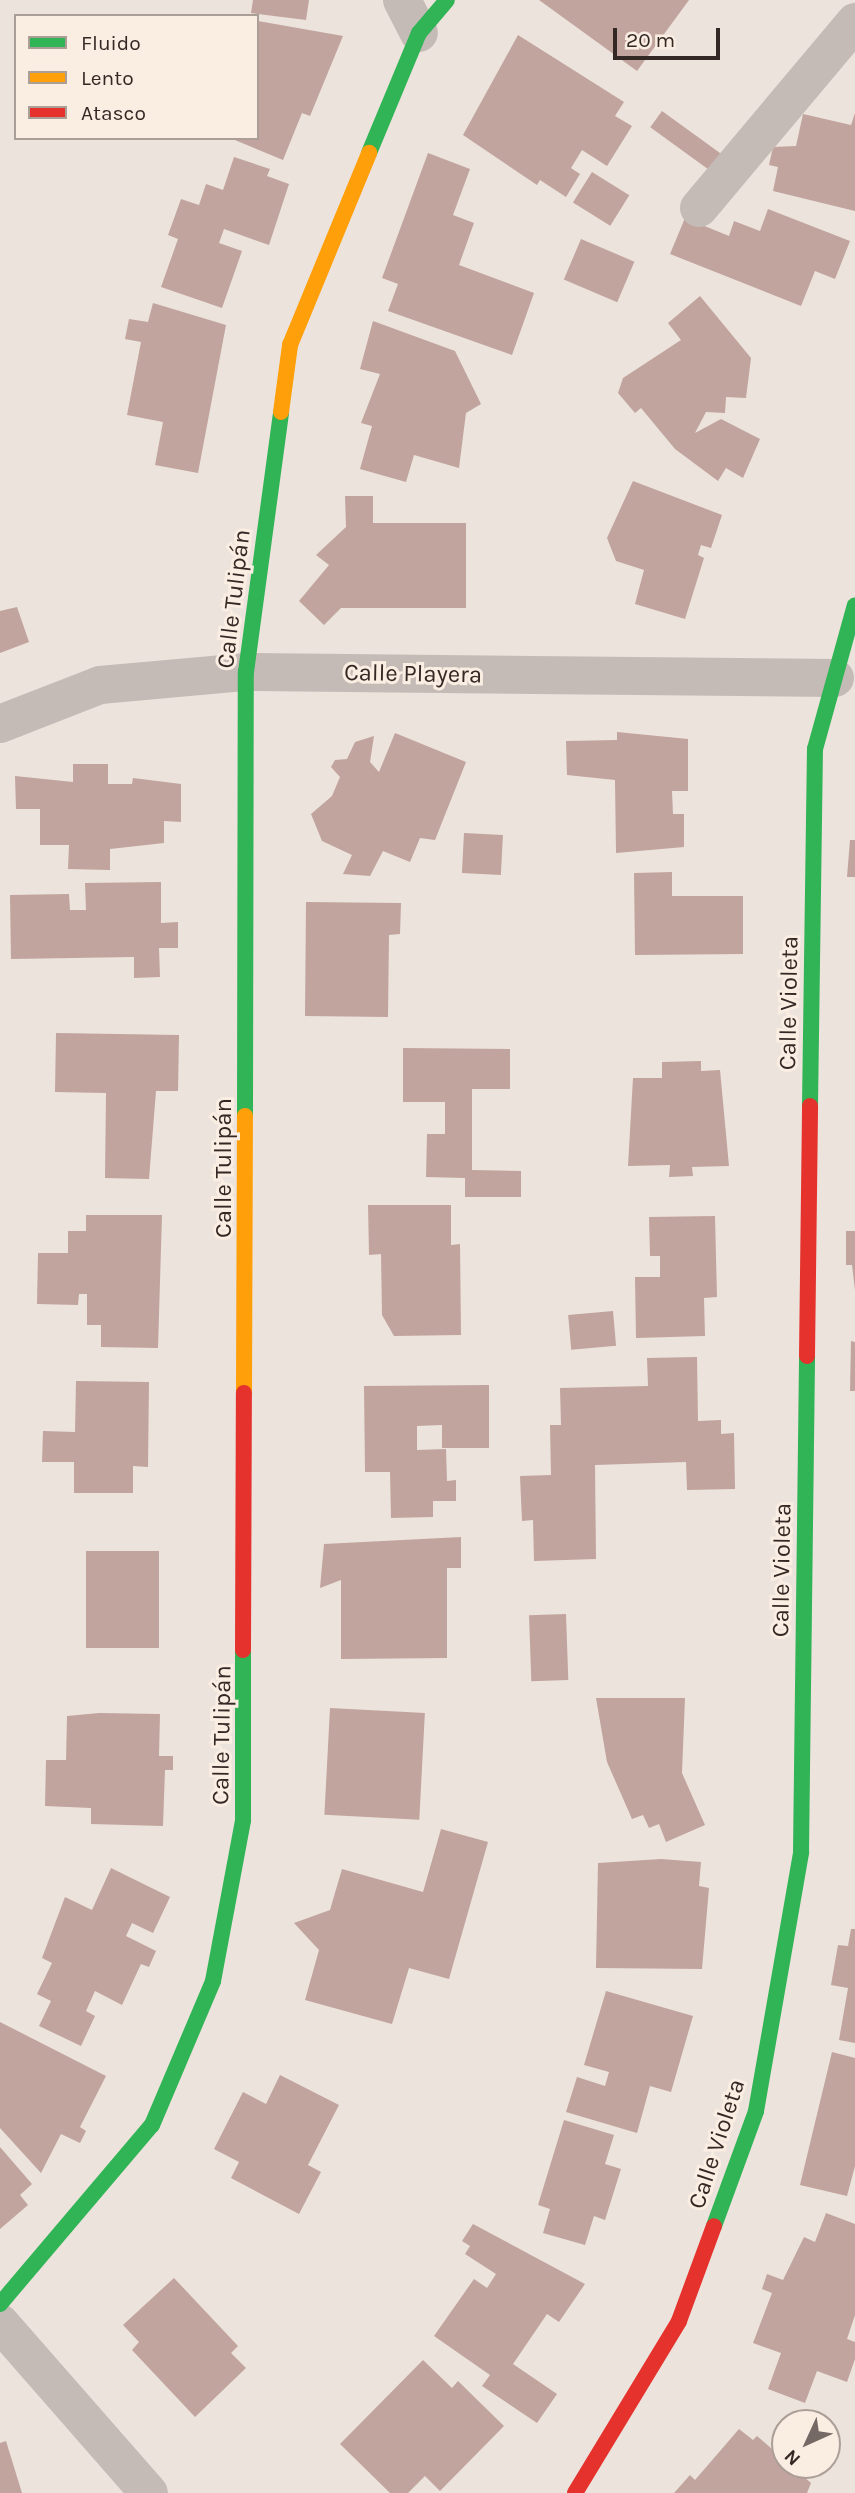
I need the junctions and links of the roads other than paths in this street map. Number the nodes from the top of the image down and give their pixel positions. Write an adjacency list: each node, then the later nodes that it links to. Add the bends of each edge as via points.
1 (402, 0): 4 (street)
2 (447, 0): 4 (street, Calle Tulipán)
3 (855, 22): 5 (street)
4 (419, 33): 7 (street, Calle Tulipán, via 290,345)
5 (699, 208)
6 (855, 605): 8 (street, Calle Violeta)
7 (246, 671): 8 (street, Calle Playera); 9 (street, Calle Playera, via 100,685); 10 (street, Calle Tulipán, via 243,1820 213,1981 152,2125)
8 (835, 678): 13 (street, Calle Violeta, via 815,749 801,1852 756,2111 679,2321)
9 (0, 724)
10 (0, 2304)
11 (0, 2323): 12 (street)
12 (149, 2493)
13 (575, 2493)

